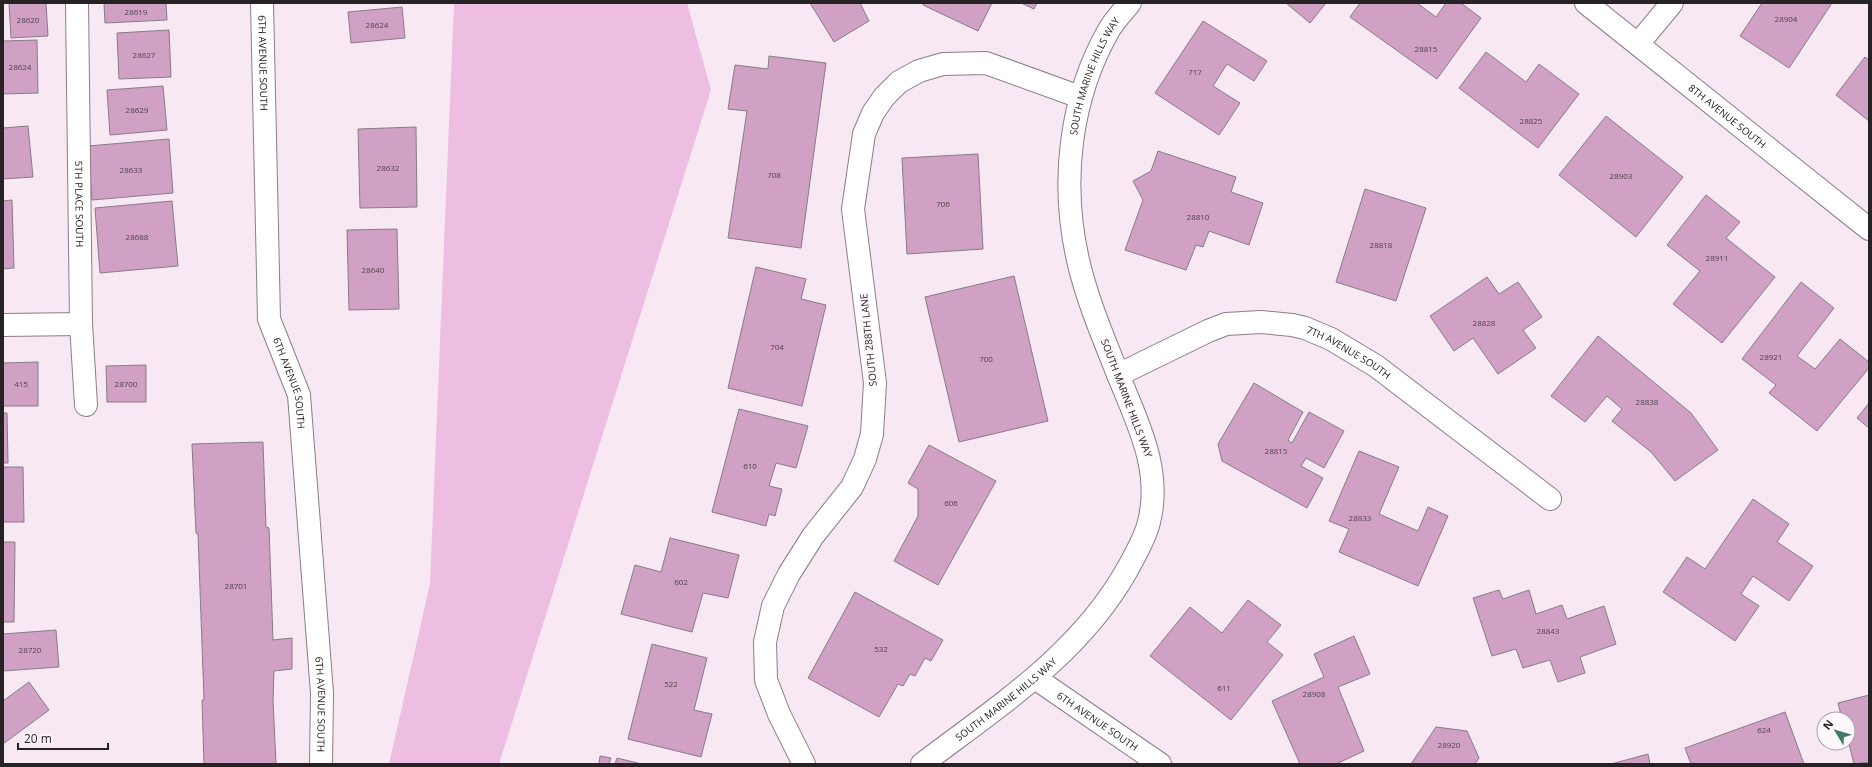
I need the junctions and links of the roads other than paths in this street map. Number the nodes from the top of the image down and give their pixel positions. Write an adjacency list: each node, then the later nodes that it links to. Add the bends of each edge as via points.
1 (77, 3): 9 (street, 5TH PLACE SOUTH)
2 (262, 3): 15 (street, 6TH AVENUE SOUTH, via 269,319 299,395 322,693)
3 (1130, 3): 7 (street, SOUTH MARINE HILLS WAY, via 1111,26)
4 (1586, 3): 6 (street, 8TH AVENUE SOUTH)
5 (1672, 3): 6 (street)
6 (1638, 44): 8 (street, 8TH AVENUE SOUTH)
7 (1080, 97): 11 (street, SOUTH MARINE HILLS WAY, via 1073,131 1070,175 1072,229 1087,292); 16 (street, SOUTH 288TH LANE, via 986,64 943,64 918,71 899,82 884,97 864,134 853,209 875,384 872,434 865,459 852,487 813,536 789,574 774,606 765,642 766,680 779,714)
8 (1869, 230)
9 (81, 324): 10 (street); 12 (street, 5TH PLACE SOUTH)
10 (3, 325)
11 (1118, 375): 13 (street, 7TH AVENUE SOUTH, via 1226,324 1261,322 1305,328 1331,339 1376,366); 14 (street, SOUTH MARINE HILLS WAY, via 1150,458 1153,488 1149,522 1137,552 1097,615 1068,649)
12 (86, 405)
13 (1550, 499)
14 (1035, 678): 17 (street, SOUTH MARINE HILLS WAY); 18 (street, 6TH AVENUE SOUTH)
15 (321, 764)
16 (804, 764)
17 (922, 764)
18 (1160, 764)

